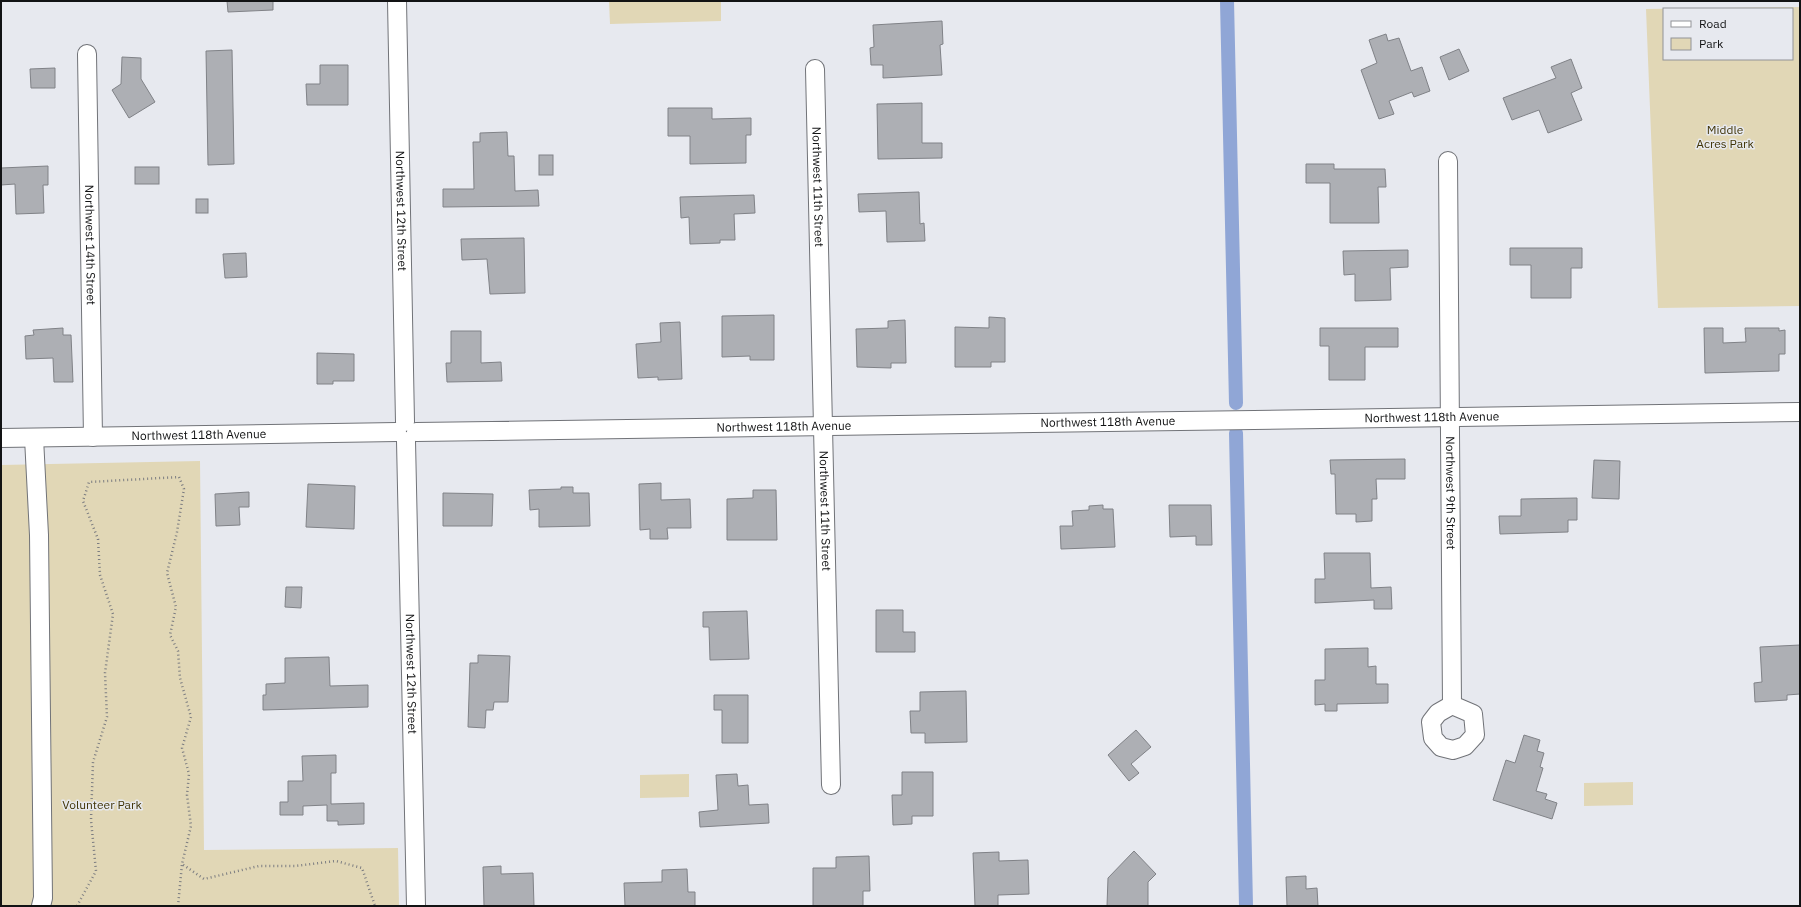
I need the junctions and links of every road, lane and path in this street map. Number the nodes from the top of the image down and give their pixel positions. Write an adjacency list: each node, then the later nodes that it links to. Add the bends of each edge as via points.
1 (397, 1): 8 (street, Northwest 12th Street)
2 (87, 54): 9 (street, Northwest 14th Street)
3 (815, 69): 7 (street, Northwest 11th Street)
4 (1448, 161): 6 (street, Northwest 9th Street)
5 (1800, 412): 6 (street, Northwest 118th Avenue)
6 (1449, 418): 7 (street, Northwest 118th Avenue); 12 (street, Northwest 9th Street)
7 (823, 426): 8 (street, Northwest 118th Avenue); 13 (street, Northwest 11th Street)
8 (406, 432): 9 (street, Northwest 118th Avenue); 19 (street, Northwest 12th Street)
9 (92, 437): 11 (street, Northwest 118th Avenue)
10 (1, 438): 11 (street, Northwest 118th Avenue)
11 (34, 438): 15 (street, via 39,535 43,898)
12 (1452, 705)
13 (831, 785)
14 (182, 864): 16 (path, via 191,826 187,795 189,774 182,748 191,717 180,678 178,651 170,635 176,607 167,573 184,489 179,477 88,482 83,500 98,539 100,575 113,614 105,673 107,717 93,762 92,820 96,871); 17 (path); 18 (path, via 204,879 259,866 295,866 336,861 362,868)
15 (41, 906)
16 (77, 906)
17 (178, 906)
18 (375, 906)
19 (416, 906)

